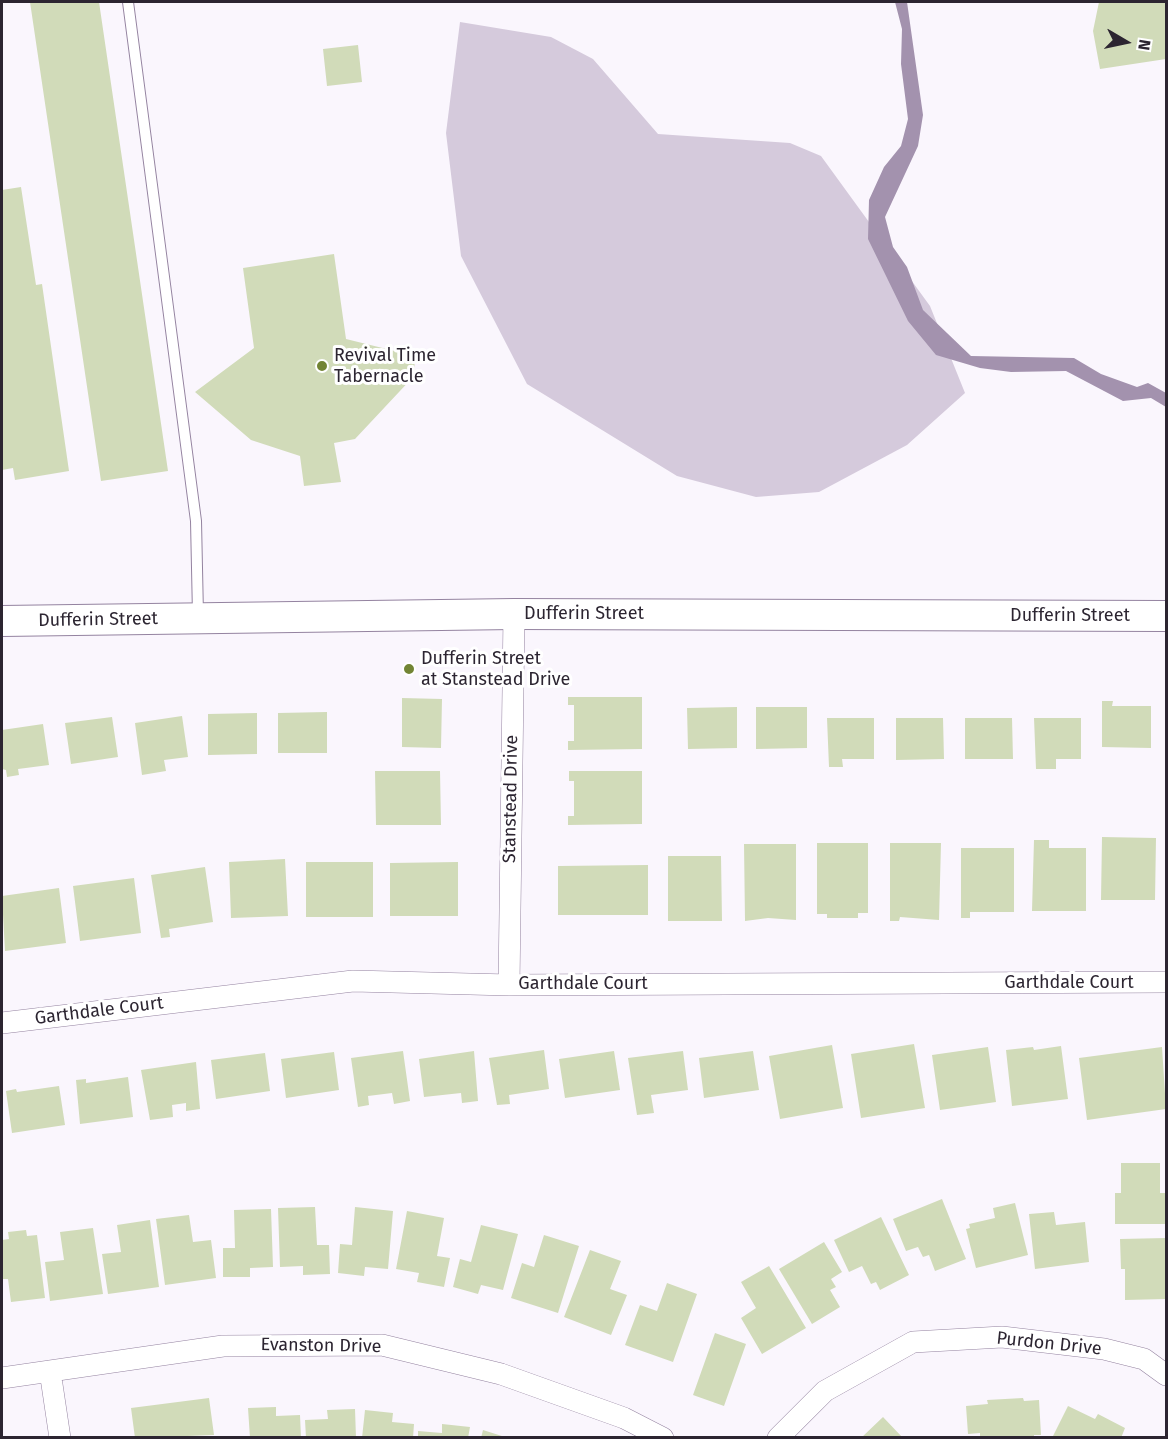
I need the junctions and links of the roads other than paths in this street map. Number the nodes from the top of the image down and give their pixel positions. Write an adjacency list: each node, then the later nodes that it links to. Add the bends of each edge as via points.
1 (128, 2): 4 (lane, via 196,520)
2 (514, 614): 3 (main road, Dufferin Street); 4 (main road, Dufferin Street); 7 (street, Stanstead Drive)
3 (1167, 616)
4 (198, 618): 5 (main road, Dufferin Street)
5 (2, 621)
6 (1167, 982): 7 (street, Garthdale Court)
7 (509, 985): 8 (street, Garthdale Court, via 353,981)
8 (2, 1023)
9 (50, 1371): 11 (street, Evanston Drive); 12 (street); 13 (street, Evanston Drive, via 223,1346 382,1346 501,1374 624,1418)
10 (1167, 1374): 14 (street, Purdon Drive, via 1144,1359 1104,1349 1002,1337 913,1342 825,1391)
11 (2, 1378)
12 (60, 1437)
13 (663, 1437)
14 (778, 1437)

